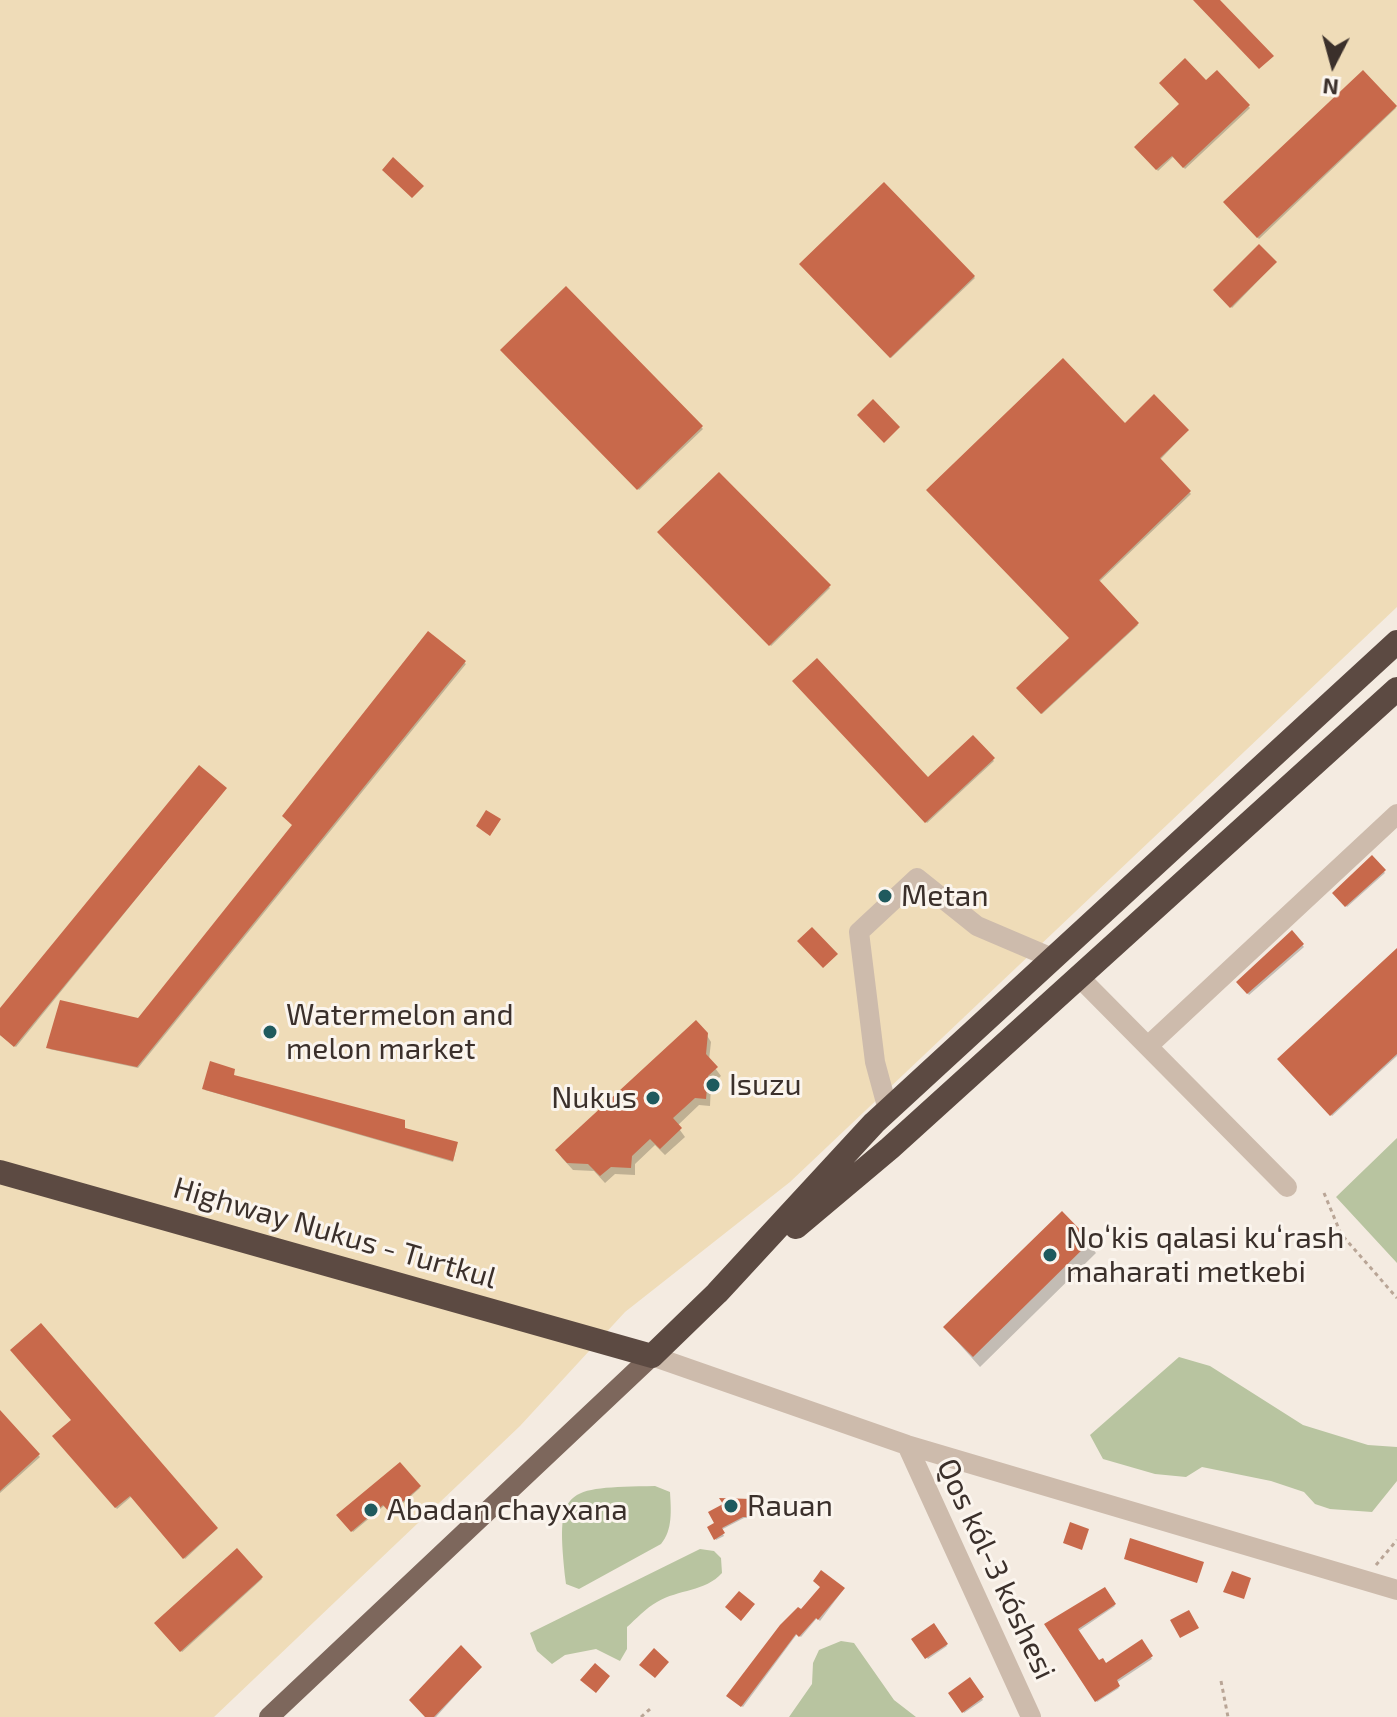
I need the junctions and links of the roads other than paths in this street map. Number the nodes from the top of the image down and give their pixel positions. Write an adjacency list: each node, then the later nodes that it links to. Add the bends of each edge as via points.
1 (1397, 628): 3 (highway)
2 (1397, 642): 3 (highway)
3 (1358, 679): 6 (highway)
4 (1397, 689): 7 (highway)
5 (1397, 814): 8 (street)
6 (1052, 958): 9 (highway); 9 (street, via 977,926 917,878 859,932 875,1062)
7 (1079, 977): 8 (street); 12 (highway, via 890,1148)
8 (1148, 1046): 11 (street)
9 (888, 1110): 12 (highway)
10 (0, 1172): 13 (highway, Highway Nukus - Turtkul)
11 (1287, 1187)
12 (717, 1293): 13 (highway)
13 (652, 1356): 14 (street); 16 (main road)
14 (907, 1445): 15 (street); 17 (street, Qos kól-3 kóshesi)
15 (1397, 1590)
16 (269, 1717)
17 (1031, 1717)

